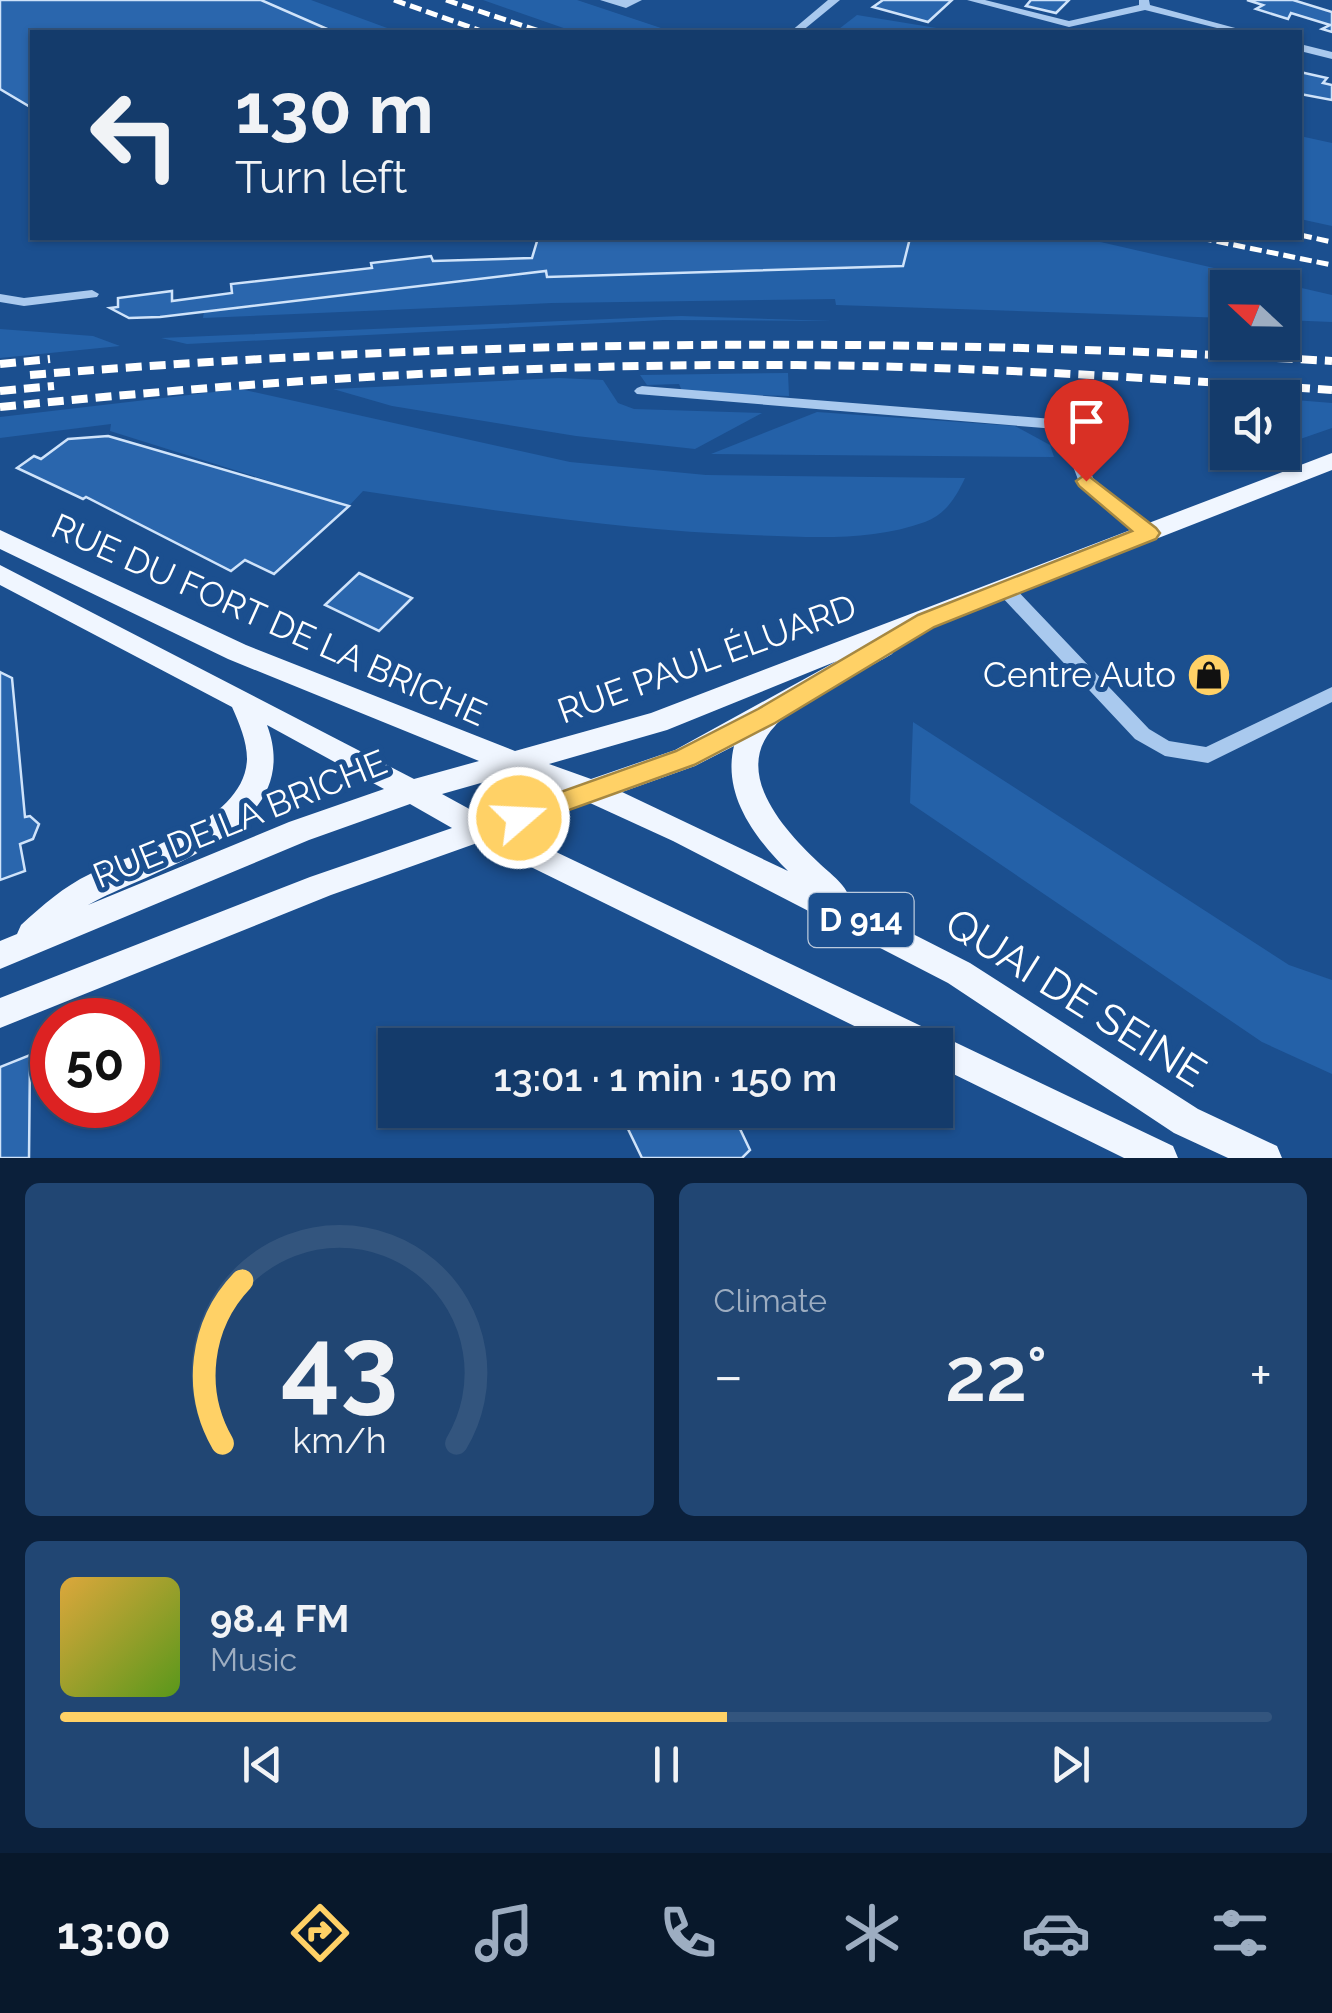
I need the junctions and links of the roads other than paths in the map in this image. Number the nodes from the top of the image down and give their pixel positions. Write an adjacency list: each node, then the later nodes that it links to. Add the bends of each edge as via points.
1 (605, 0): 2 (lane)
2 (637, 0)
3 (835, 0): 6 (lane)
4 (972, 0): 5 (lane, via 1069,24)
5 (1144, 4): 7 (lane)
6 (798, 30)
7 (1237, 30)
8 (1302, 48): 9 (lane)
9 (1332, 56)
10 (92, 294): 11 (lane, via 24,302)
11 (0, 298)
12 (642, 391): 14 (lane, via 1060,424 1086,481)
13 (1332, 460): 14 (main road, RUE PAUL ÉLUARD)
14 (1148, 533): 17 (main road, RUE PAUL ÉLUARD)
15 (0, 539): 22 (main road, RUE DU FORT DE LA BRICHE, via 183,628)
16 (0, 574): 20 (main road, RUE DU FORT DE LA BRICHE)
17 (1006, 590): 18 (main road, RUE PAUL ÉLUARD); 19 (lane, via 1142,734 1165,748 1208,755)
18 (926, 621): 21 (main road, RUE PAUL ÉLUARD); 22 (main road, RUE PAUL ÉLUARD, via 657,722)
19 (1332, 694)
20 (244, 701): 23 (main road, RUE DU FORT DE LA BRICHE); 27 (main road, via 260,749 248,798 189,844 76,896)
21 (766, 716): 24 (main road, RUE PAUL ÉLUARD, via 685,758); 26 (main road, via 746,749 750,800 760,820)
22 (512, 764): 23 (main road, RUE DE LA BRICHE); 24 (main road, QUAI DE SEINE / D 914)
23 (412, 791): 25 (main road, RUE DU FORT DE LA BRICHE); 27 (main road, RUE DE LA BRICHE)
24 (594, 792): 25 (main road, RUE PAUL ÉLUARD); 26 (main road, QUAI DE SEINE / D 914)
25 (482, 830): 28 (main road, via 320,886); 29 (main road, D 914)
26 (850, 914): 32 (main road, QUAI DE SEINE / D 914, via 959,973 1186,1121)
27 (8, 952)
28 (0, 1013)
29 (891, 1028)
30 (953, 1058): 31 (main road)
31 (1146, 1151)
32 (1265, 1158)

